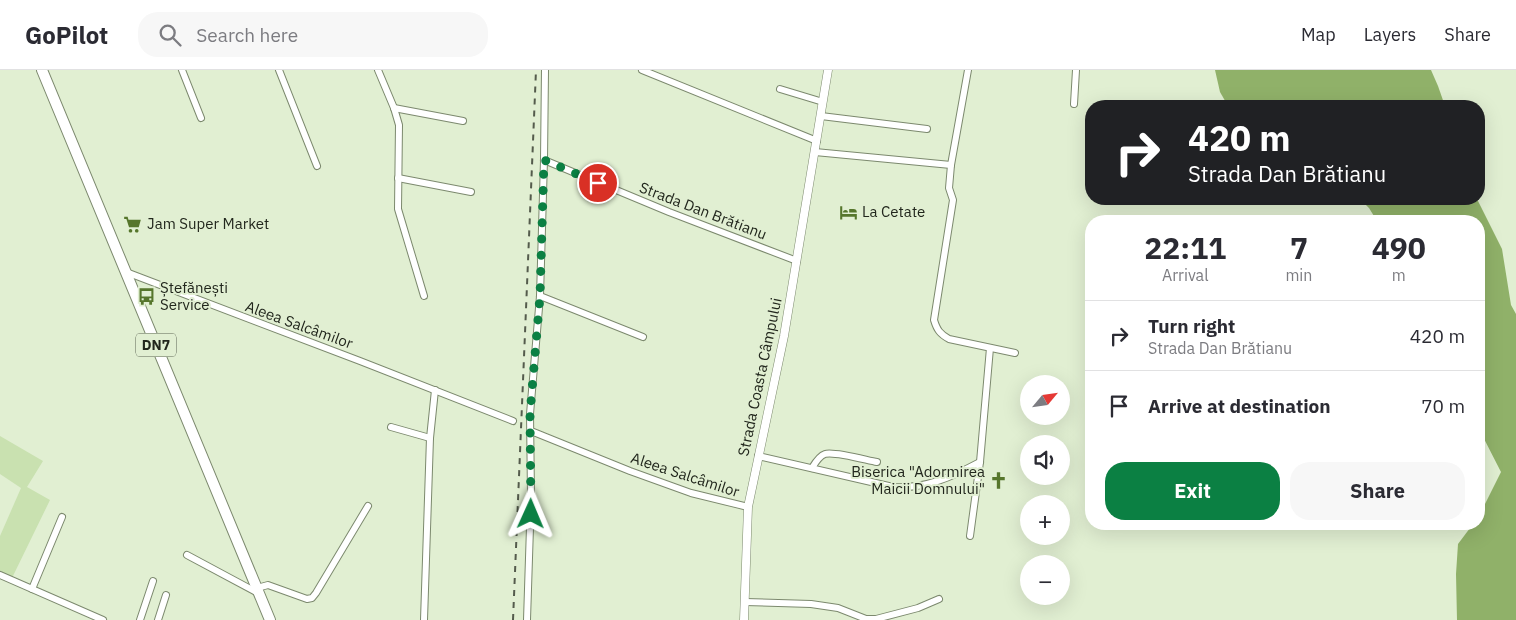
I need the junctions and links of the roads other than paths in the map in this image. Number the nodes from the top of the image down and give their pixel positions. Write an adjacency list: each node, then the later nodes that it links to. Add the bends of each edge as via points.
1 (42, 70): 26 (main road, DN7)
2 (182, 70): 15 (street)
3 (279, 70): 22 (street)
4 (378, 70): 13 (street)
5 (545, 70): 20 (street)
6 (642, 70): 18 (street)
7 (828, 70): 11 (street, Strada Coasta Câmpului)
8 (968, 70): 21 (street)
9 (1076, 70): 12 (street)
10 (780, 89): 11 (street)
11 (823, 102): 14 (street, Strada Coasta Câmpului)
12 (1074, 104)
13 (394, 108): 16 (street); 23 (street, via 399,125)
14 (821, 116): 17 (street); 18 (street, Strada Coasta Câmpului)
15 (201, 118)
16 (463, 121)
17 (927, 129)
18 (817, 141): 19 (street, Strada Coasta Câmpului)
19 (816, 152): 21 (street); 25 (street, Strada Coasta Câmpului)
20 (544, 160): 25 (street, Strada Dan Brătianu); 28 (street)
21 (951, 165): 30 (street, via 949,188 953,200 934,320 937,328 949,338)
22 (317, 166)
23 (398, 178): 24 (street); 27 (street, via 398,209)
24 (471, 192)
25 (797, 261): 37 (street, Strada Coasta Câmpului)
26 (126, 272): 32 (street, Aleea Salcâmilor); 49 (main road, DN7)
27 (424, 296)
28 (540, 296): 29 (street); 35 (street)
29 (643, 337)
30 (990, 348): 31 (street); 39 (street)
31 (1015, 353)
32 (435, 390): 33 (street, Aleea Salcâmilor); 36 (street)
33 (513, 421)
34 (391, 427): 36 (street)
35 (531, 431): 42 (street, Aleea Salcâmilor, via 683,490); 58 (street)
36 (430, 438): 57 (street)
37 (758, 456): 40 (street); 42 (street, Strada Coasta Câmpului)
38 (877, 462): 40 (street, via 825,454)
39 (980, 462): 40 (street, via 950,478 908,488); 44 (street)
40 (812, 468)
41 (368, 506): 49 (street, via 312,598 306,599 268,585)
42 (748, 507): 52 (street, Strada Coasta Câmpului)
43 (62, 518): 48 (street)
44 (970, 536)
45 (187, 555): 49 (street)
46 (0, 575): 48 (street)
47 (152, 580): 54 (street)
48 (32, 589): 53 (street)
49 (258, 591): 56 (main road, DN7)
50 (166, 596): 55 (street)
51 (939, 599): 52 (street, via 876,619 811,604)
52 (745, 602): 59 (street, Strada Coasta Câmpului)
53 (102, 620)
54 (140, 620)
55 (158, 620)
56 (270, 620)
57 (424, 620)
58 (527, 620)
59 (744, 620)

